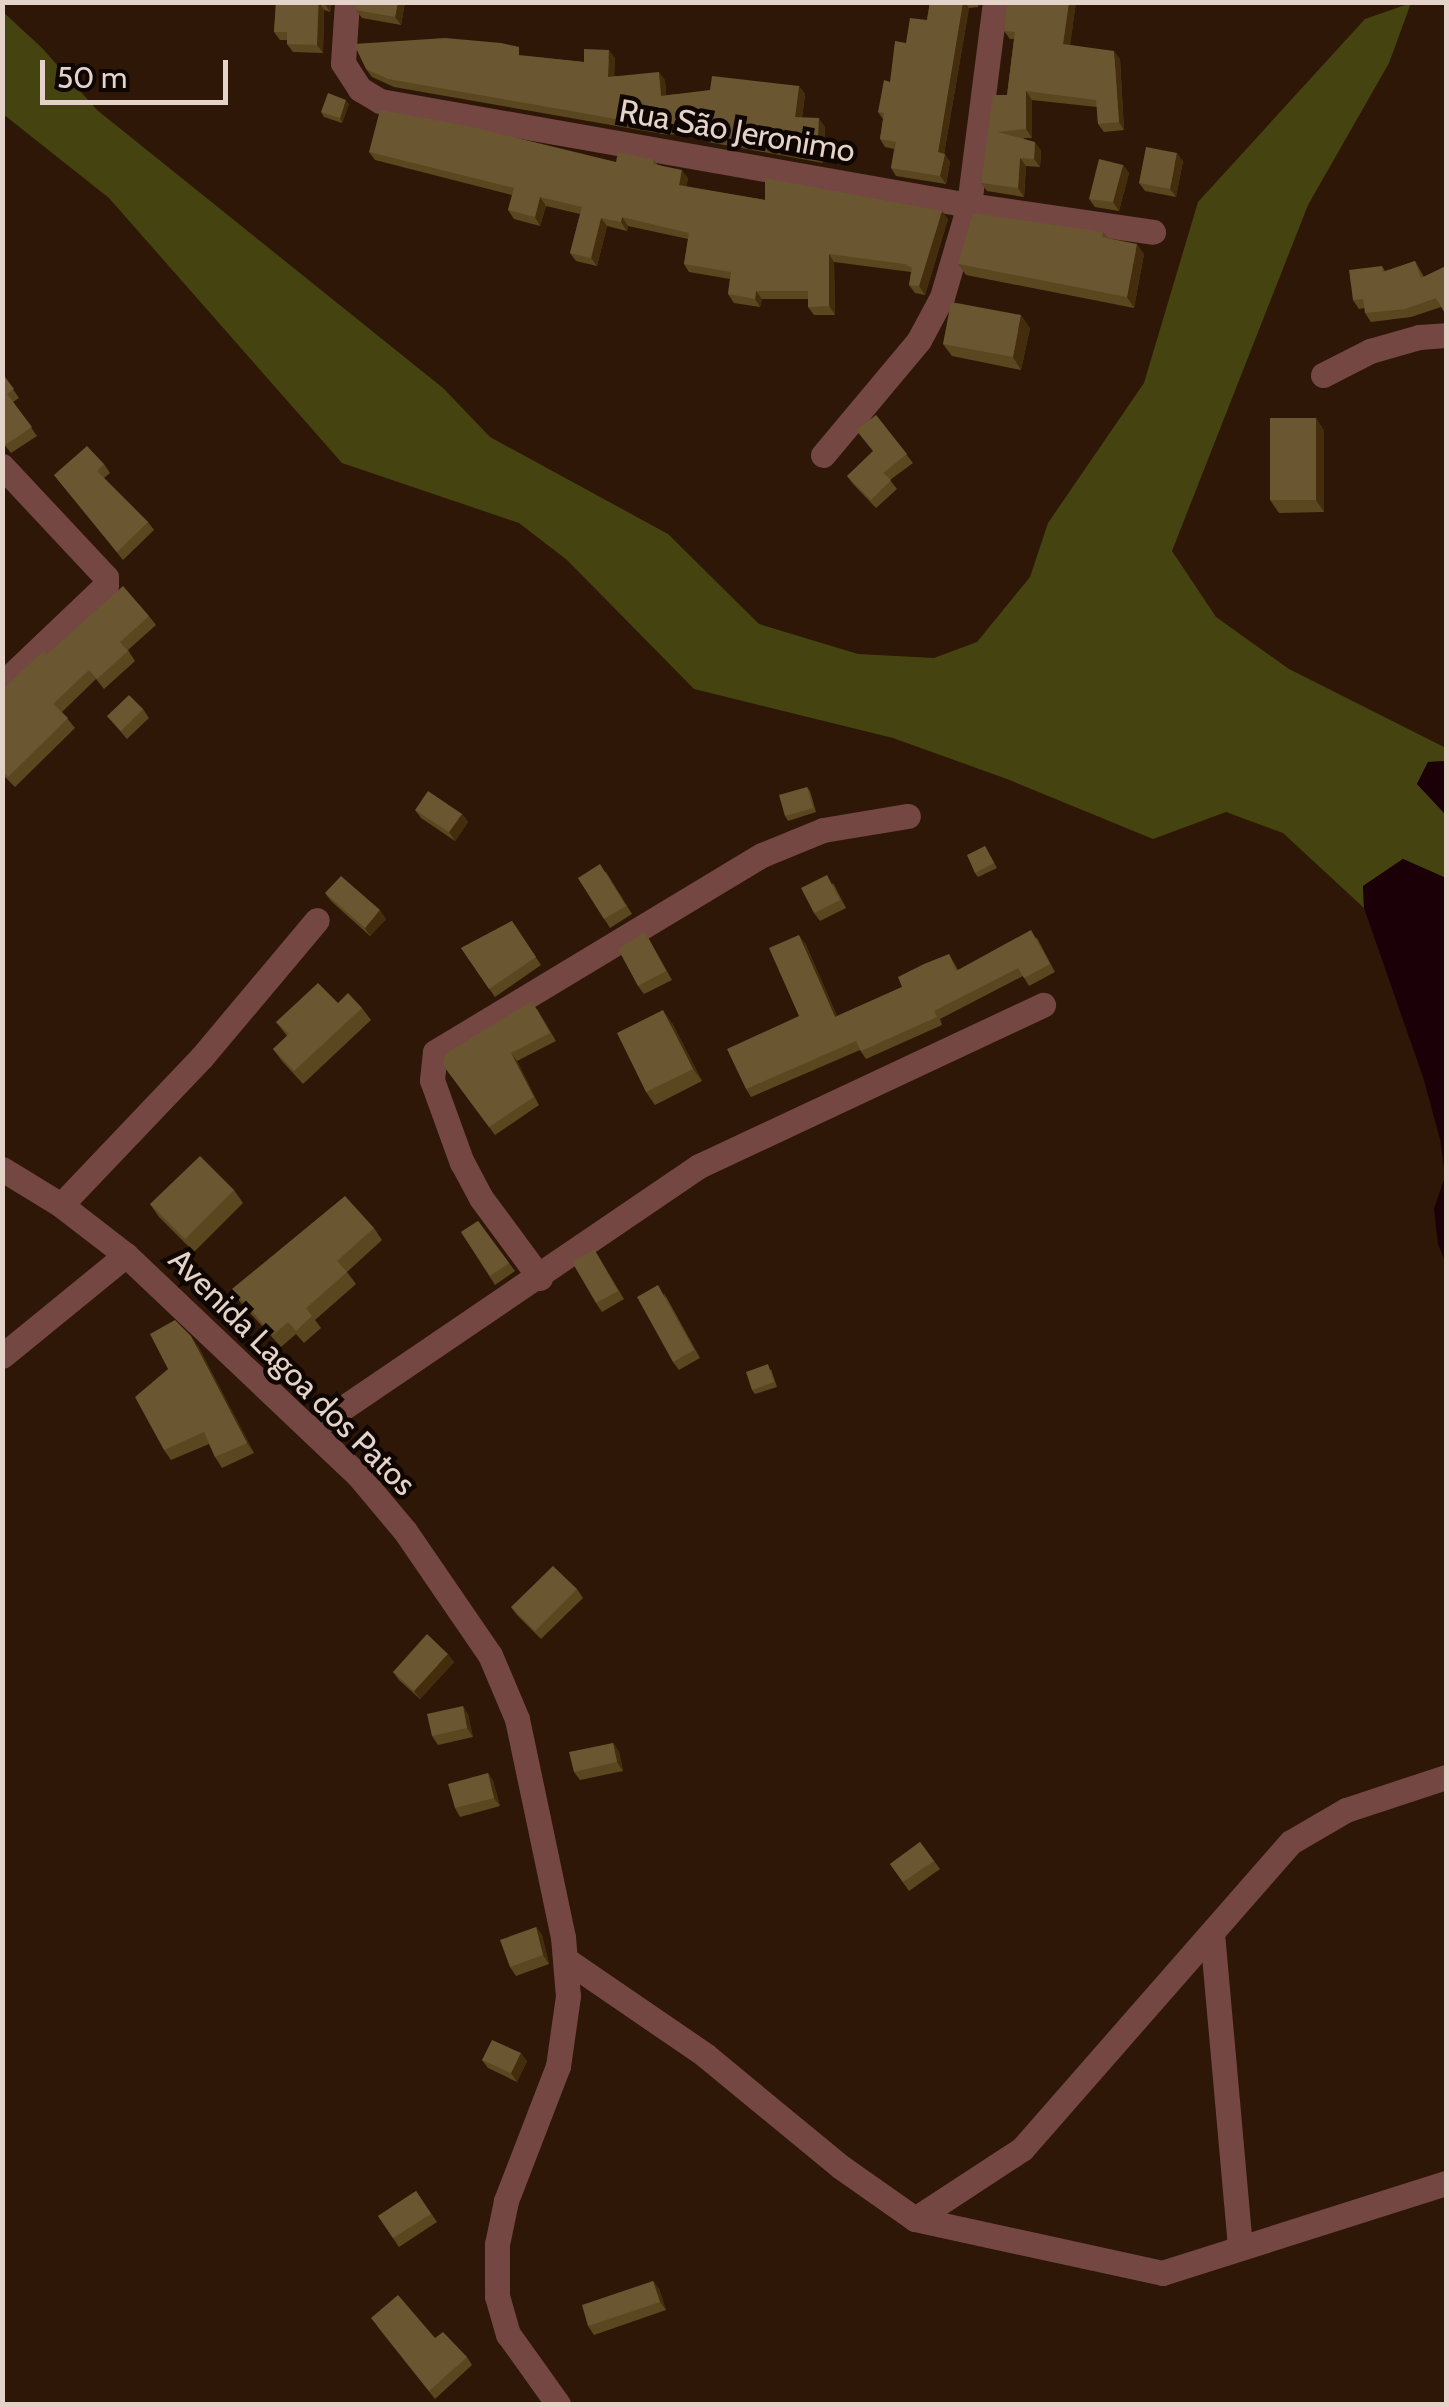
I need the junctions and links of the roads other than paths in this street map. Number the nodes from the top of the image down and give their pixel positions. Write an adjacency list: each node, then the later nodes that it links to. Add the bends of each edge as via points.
1 (347, 2): 3 (street, Rua São Jeronimo, via 341,47 350,77 380,101)
2 (995, 2): 3 (street)
3 (969, 205): 4 (street, Rua São Jeronimo); 7 (street, via 942,297 919,340)
4 (1154, 232)
5 (1446, 336): 6 (street, via 1370,351)
6 (1323, 374)
7 (823, 455)
8 (2, 466): 9 (street, via 106,577 103,591)
9 (6, 673)
10 (908, 816): 16 (street, via 823,830 762,855 435,1052 432,1080 462,1163)
11 (317, 920): 14 (street, via 201,1058)
12 (1043, 1005): 16 (street, via 699,1166)
13 (2, 1169): 14 (street, Avenida Lagoa dos Patos)
14 (61, 1205): 15 (street, Avenida Lagoa dos Patos)
15 (126, 1255): 17 (street); 18 (street, Avenida Lagoa dos Patos)
16 (540, 1278): 18 (street)
17 (2, 1356)
18 (312, 1429): 21 (street, Avenida Lagoa dos Patos, via 405,1530 490,1656 518,1719)
19 (1446, 1777): 20 (street, via 1346,1810 1291,1842)
20 (1212, 1932): 23 (street, via 1022,2150); 24 (street)
21 (565, 1959): 23 (street, via 705,2055); 25 (street, Avenida Lagoa dos Patos, via 568,1996 558,2066 506,2201 497,2244 498,2296 508,2334)
22 (1446, 2184): 24 (street)
23 (915, 2219): 24 (street, via 1162,2273)
24 (1240, 2247)
25 (558, 2404)

